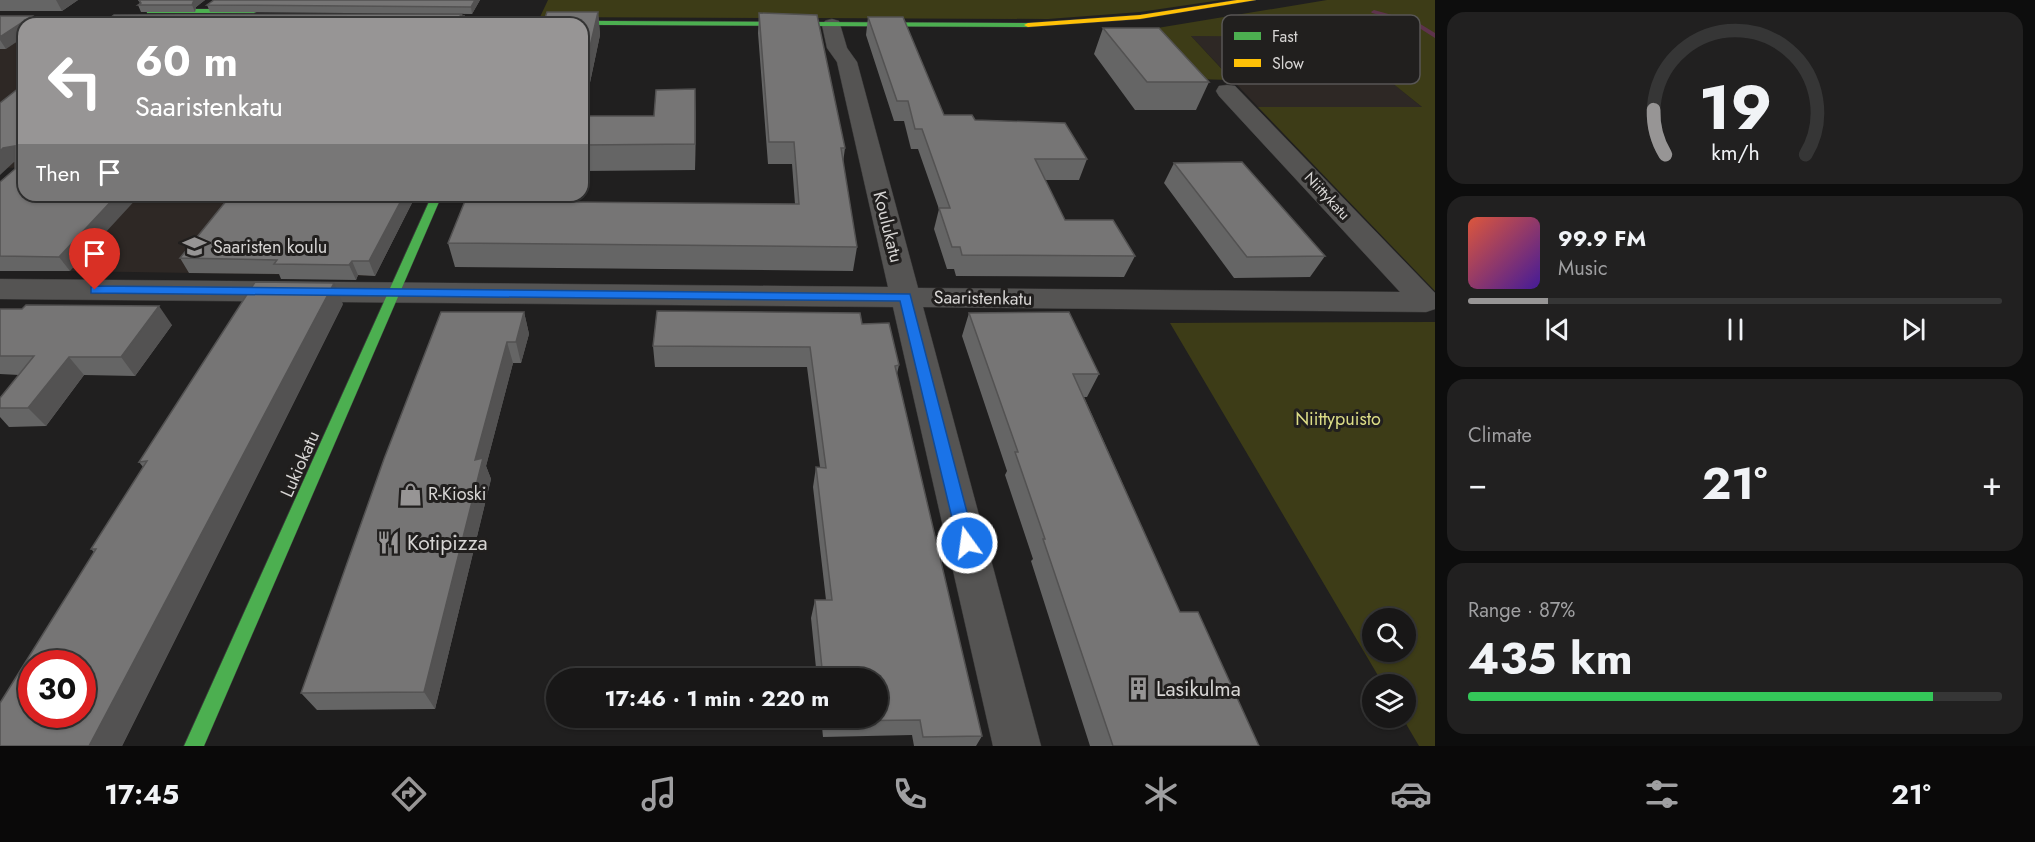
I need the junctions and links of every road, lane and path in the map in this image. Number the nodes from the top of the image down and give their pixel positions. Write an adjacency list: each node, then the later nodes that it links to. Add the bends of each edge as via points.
1 (1252, 0): 12 (main road, via 1145,19 1028,25)
2 (0, 9): 6 (main road)
3 (272, 11): 7 (main road)
4 (423, 16): 5 (main road)
5 (511, 16): 8 (main road)
6 (174, 18)
7 (203, 18)
8 (582, 18)
9 (588, 18): 12 (main road)
10 (0, 19): 11 (main road)
11 (18, 19)
12 (832, 25): 17 (street, Koulukatu, via 837,48 846,62)
13 (1227, 91): 18 (street, Niittykatu)
14 (434, 201): 16 (main road, Lukiokatu)
15 (0, 289): 16 (street, Saaristenkatu)
16 (395, 293): 17 (street, Saaristenkatu); 19 (main road, Lukiokatu)
17 (906, 297): 18 (street, Saaristenkatu); 20 (street, Koulukatu)
18 (1426, 302)
19 (194, 746)
20 (1017, 746)

